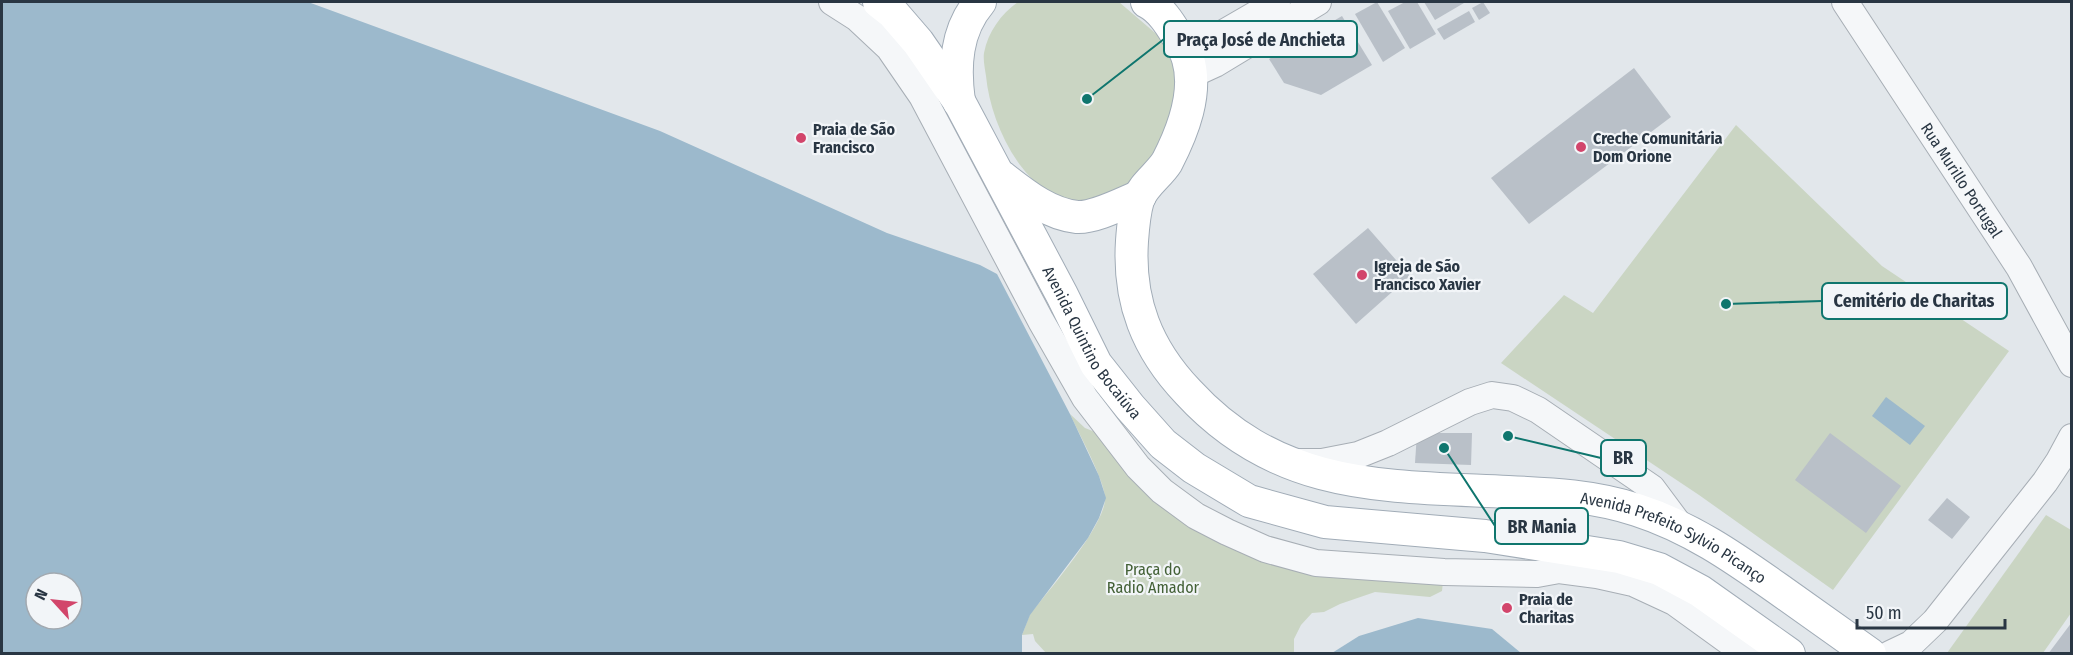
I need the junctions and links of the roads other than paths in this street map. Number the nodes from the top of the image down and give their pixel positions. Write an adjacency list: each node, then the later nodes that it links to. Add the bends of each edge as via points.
1 (832, 2): 18 (street, via 857,18 889,48 922,96 1085,398 1138,467 1196,516 1265,549 1316,563 1444,572 1537,574 1559,570 1633,583 1674,602)
2 (879, 2): 9 (main road, Avenida Quintino Bocaiúva, via 918,42)
3 (980, 2): 9 (main road, via 971,12 957,51)
4 (1147, 2): 8 (main road, via 1171,25)
5 (1277, 2): 8 (street)
6 (1318, 2): 8 (street, via 1215,64)
7 (1845, 2): 12 (street, Rua Murillo Portugal, via 2019,267)
8 (1189, 64): 11 (main road, via 1190,96 1184,122 1165,164)
9 (960, 102): 10 (main road, Avenida Quintino Bocaiúva)
10 (998, 174): 11 (main road, via 1053,211 1079,217); 16 (main road, Avenida Quintino Bocaiúva, via 1096,364 1163,444 1249,501 1325,522)
11 (1140, 196): 14 (main road, via 1130,263 1140,318 1153,348 1176,379 1220,423 1252,446)
12 (2072, 364)
13 (2072, 437): 17 (street, via 2045,482)
14 (1288, 463): 15 (main road, Avenida Prefeito Sylvio Picanço, via 1343,480 1382,486 1598,499); 15 (street, via 1358,455 1470,402 1492,395 1513,398 1538,410 1652,488)
15 (1681, 526): 20 (main road, Avenida Prefeito Sylvio Picanço, via 1723,550)
16 (1420, 531): 19 (main road, Avenida Prefeito Sylvio Picanço, via 1485,536 1619,556 1659,568 1700,591)
17 (1935, 621): 21 (street, via 1911,644); 22 (street)
18 (1746, 654)
19 (1788, 654)
20 (1870, 654)
21 (1890, 654)
22 (1927, 654)

